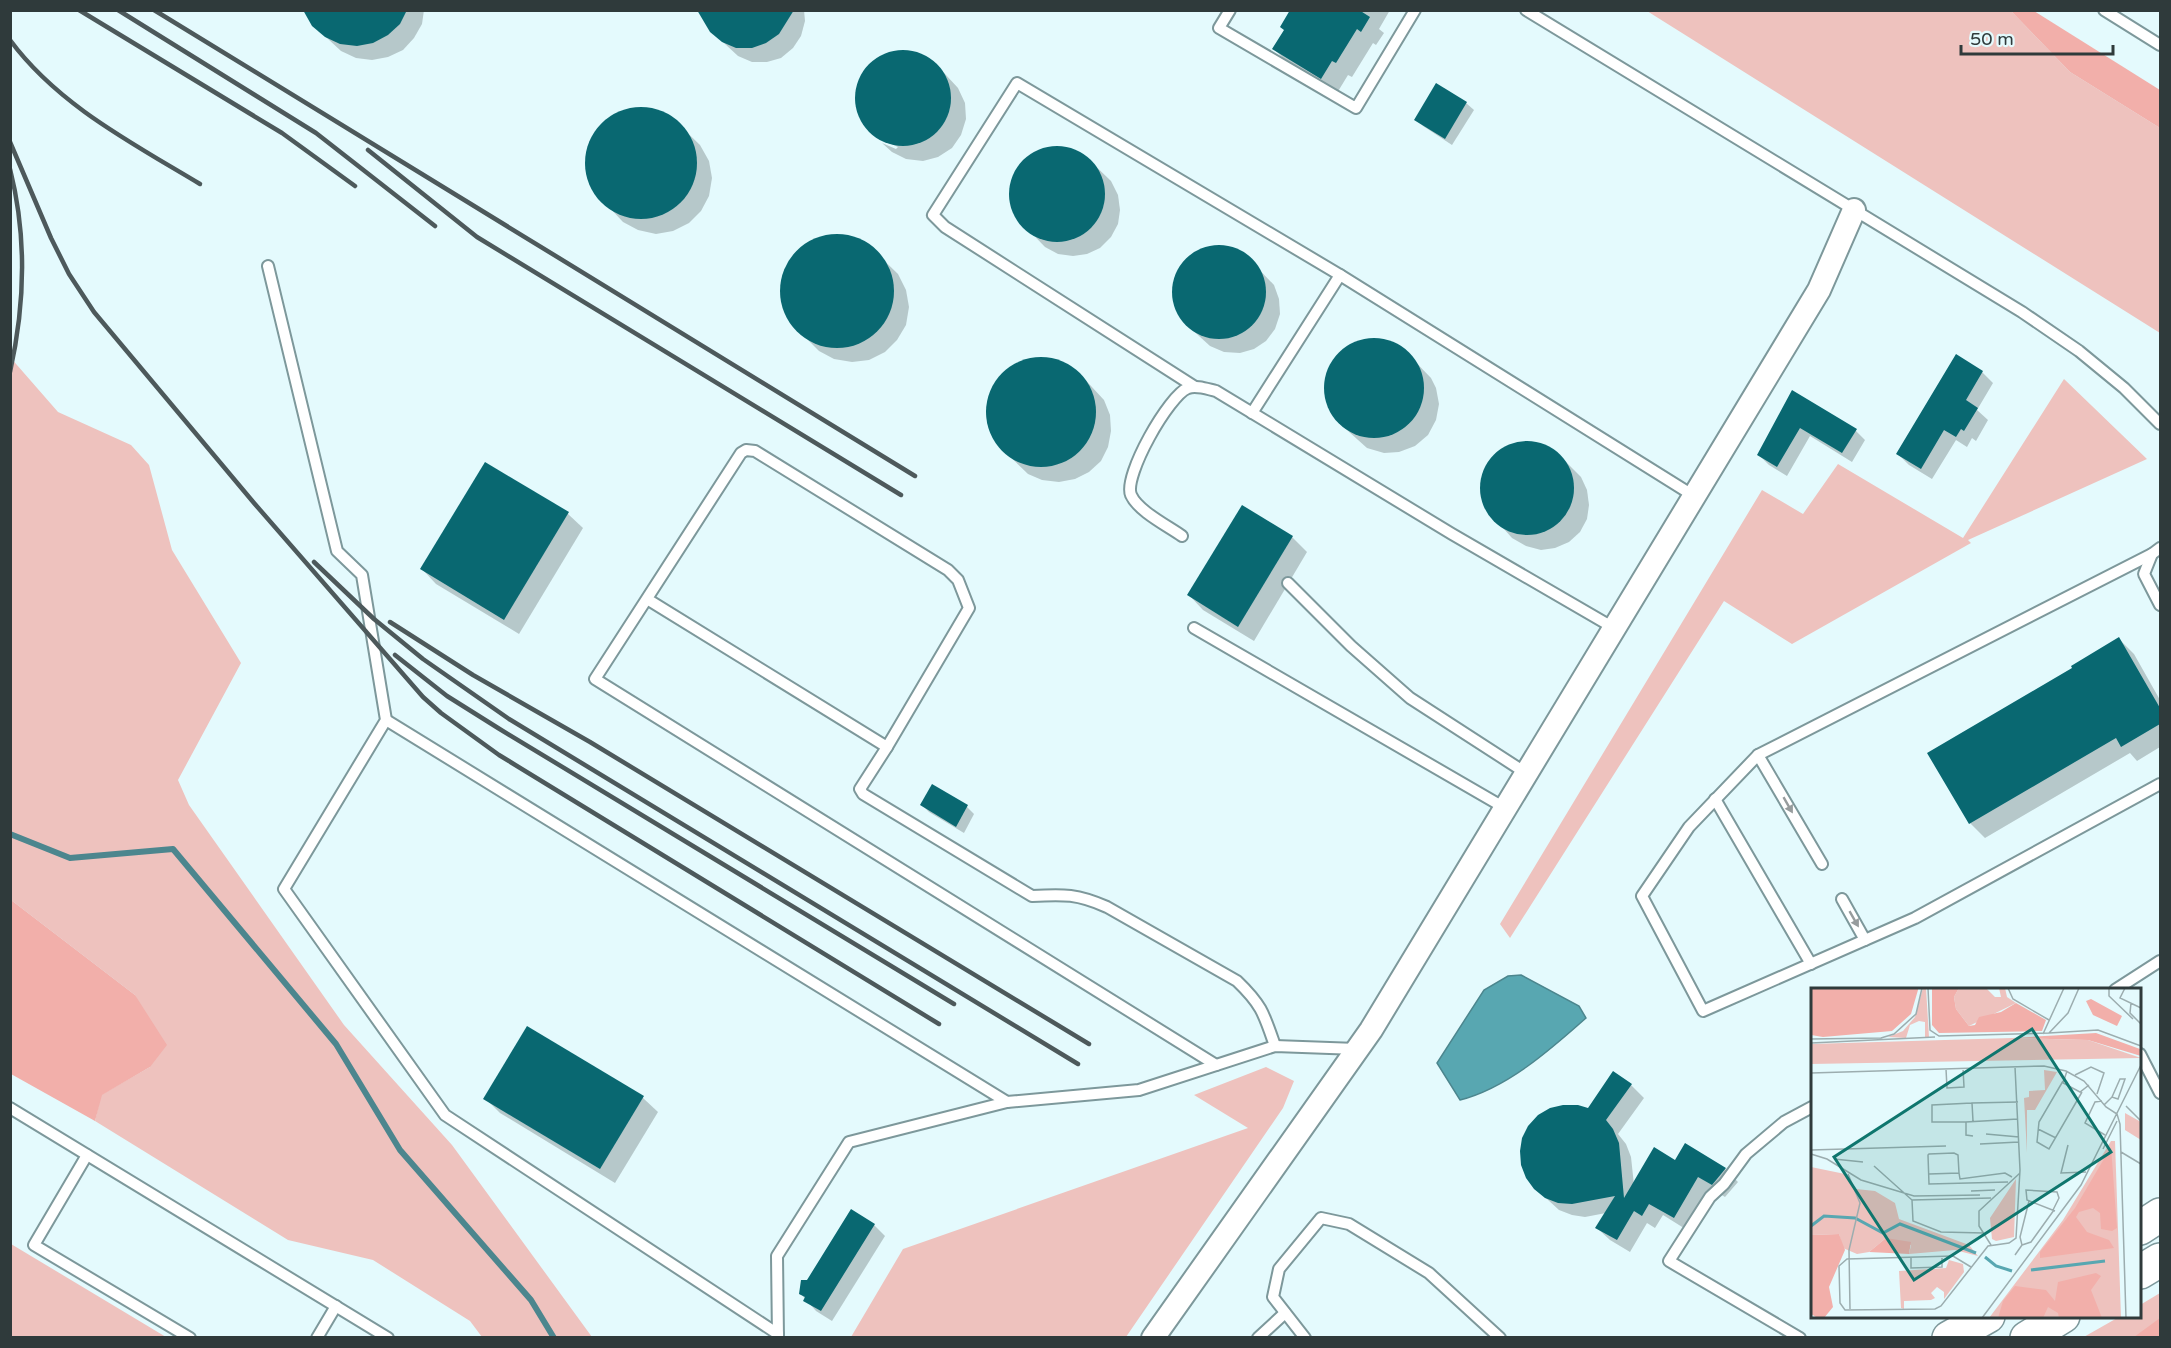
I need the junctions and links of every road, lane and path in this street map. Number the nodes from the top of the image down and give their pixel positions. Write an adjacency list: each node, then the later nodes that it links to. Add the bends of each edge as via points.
1 (1230, 10): 2 (lane, via 1219,28 1356,108)
2 (1415, 10)
3 (1526, 10): 6 (lane)
4 (2104, 10): 5 (lane)
5 (2160, 45)
6 (1854, 210): 11 (lane, via 2079,351); 12 (street, via 1819,290)
7 (268, 266): 20 (lane, via 337,551 362,575)
8 (1340, 275): 9 (lane, via 1017,83 933,215 945,227); 10 (lane); 12 (lane)
9 (1196, 387): 10 (lane, via 1216,391); 13 (lane, via 1189,387 1171,401 1136,463 1129,485 1131,496 1146,512)
10 (1252, 413): 19 (lane)
11 (2160, 424)
12 (1694, 496): 19 (street)
13 (1182, 536)
14 (2156, 551): 17 (lane, via 2144,574); 22 (lane)
15 (1288, 584): 23 (lane, via 1410,698)
16 (647, 599): 21 (lane); 21 (lane, via 746,450 755,451 948,570 958,580 969,608); 36 (lane, via 596,679)
17 (2160, 605)
18 (1194, 628): 26 (lane)
19 (1614, 628): 23 (street)
20 (387, 720): 38 (lane); 50 (lane, via 284,889 445,1115)
21 (887, 747): 33 (lane, via 860,789 863,794 1032,896 1085,897 1237,981 1262,1009)
22 (1758, 755): 25 (lane); 27 (lane, one-way to 27)
23 (1526, 773): 26 (street)
24 (2160, 784): 29 (lane, via 1915,918)
25 (1715, 799): 31 (lane); 31 (lane, via 1689,826 1642,896 1702,1011)
26 (1505, 808): 34 (street)
27 (1822, 864)
28 (1842, 899): 29 (lane, one-way to 29)
29 (1865, 940): 31 (lane)
30 (2160, 961): 32 (lane)
31 (1811, 964)
32 (2118, 988)
33 (1275, 1046): 34 (lane); 36 (lane)
34 (1357, 1049): 54 (street)
35 (2141, 1058): 37 (lane)
36 (1216, 1065): 38 (lane, via 1139,1090)
37 (2160, 1094)
38 (1007, 1102): 50 (lane, via 849,1142 777,1256)
39 (10, 1108): 41 (lane)
40 (1811, 1108): 58 (lane, via 1784,1122 1746,1154 1710,1197 1669,1261)
41 (87, 1155): 46 (lane); 51 (lane, via 34,1245)
42 (2160, 1215): 43 (main road)
43 (2141, 1227)
44 (2160, 1260): 45 (main road)
45 (2141, 1271)
46 (336, 1306): 52 (lane); 53 (lane)
47 (1285, 1313): 55 (lane); 56 (lane); 57 (lane, via 1273,1298 1279,1269 1321,1218 1349,1224 1429,1273)
48 (1986, 1318): 59 (main road)
49 (2061, 1318): 60 (main road)
50 (778, 1336)
51 (190, 1338)
52 (317, 1338)
53 (388, 1338)
54 (1153, 1338)
55 (1258, 1338)
56 (1305, 1338)
57 (1500, 1338)
58 (1800, 1338)
59 (1949, 1338)
60 (2026, 1338)

